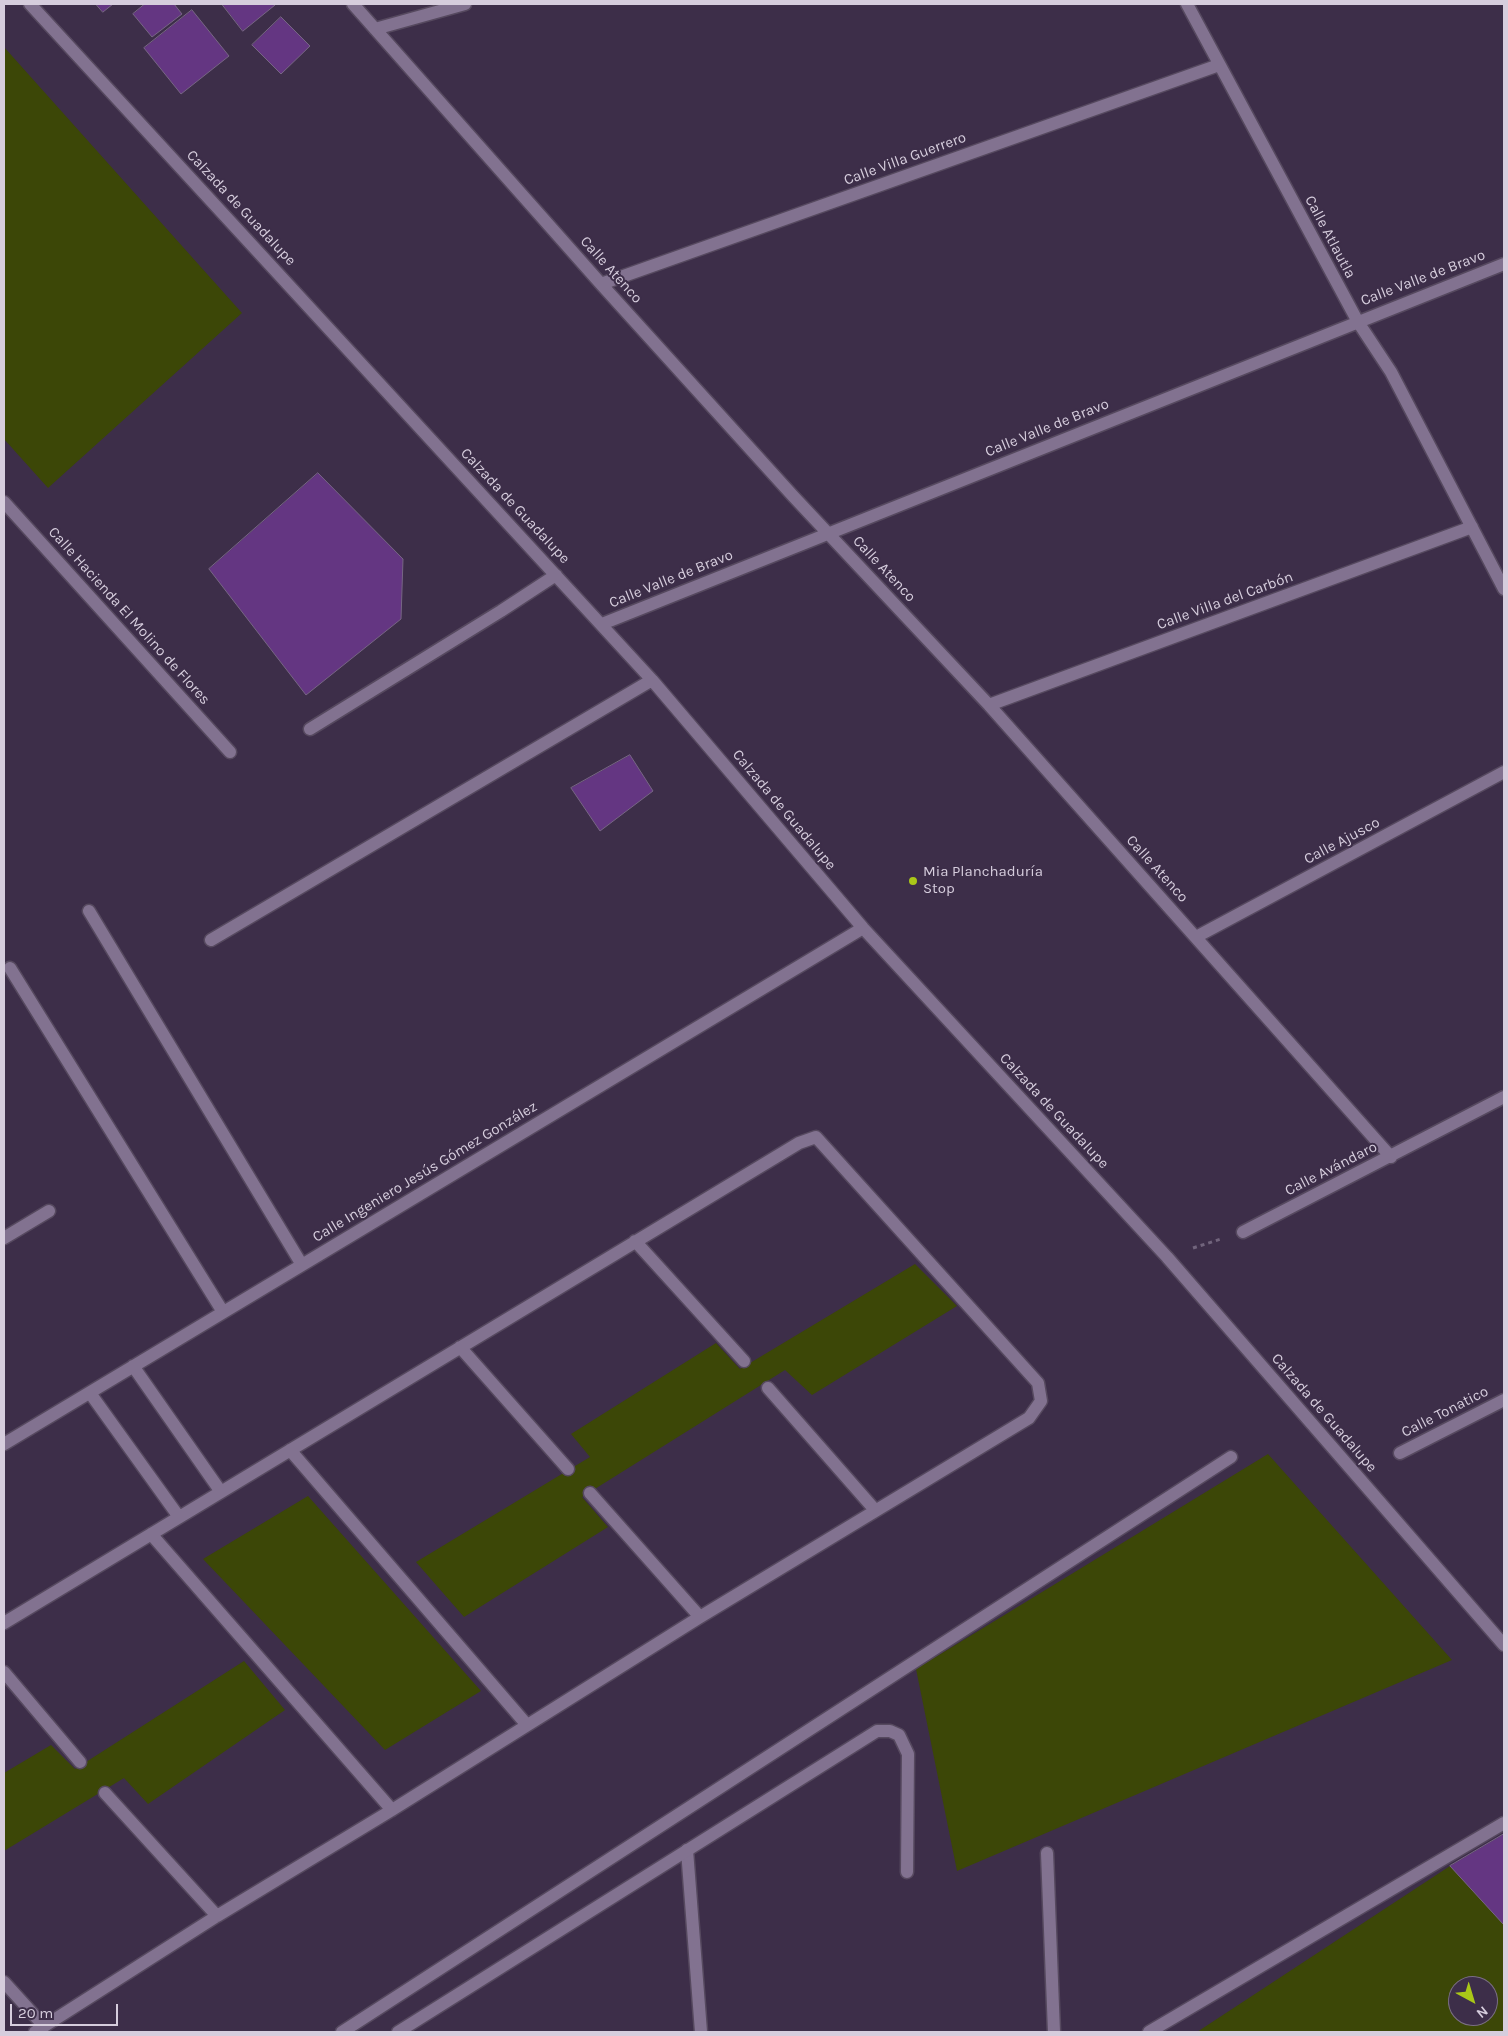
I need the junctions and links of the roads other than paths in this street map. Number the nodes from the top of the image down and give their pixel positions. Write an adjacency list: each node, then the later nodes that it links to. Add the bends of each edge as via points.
1 (30, 4): 13 (street, Calzada de Guadalupe)
2 (353, 4): 5 (street, Calle Atenco)
3 (465, 4): 5 (street)
4 (1187, 4): 6 (street, Calle Atlautla)
5 (375, 29): 8 (street, Calle Atenco)
6 (1219, 65): 8 (street, Calle Villa Guerrero); 9 (street, Calle Atlautla)
7 (1504, 264): 9 (street, Calle Valle de Bravo)
8 (602, 284): 12 (street, Calle Atenco)
9 (1358, 322): 11 (street, Calle Atlautla, via 1391,372); 12 (street, Calle Valle de Bravo)
10 (4, 502): 19 (street, Calle Hacienda El Molino de Flores)
11 (1472, 527): 14 (street, Calle Atlautla); 17 (street, Calle Villa del Carbón)
12 (828, 533): 15 (street, Calle Valle de Bravo); 17 (street, Calle Atenco)
13 (556, 575): 15 (street, Calzada de Guadalupe); 18 (street)
14 (1504, 589)
15 (602, 624): 16 (street, Calzada de Guadalupe)
16 (652, 680): 22 (street, Calzada de Guadalupe); 24 (street)
17 (989, 705): 23 (street, Calle Atenco)
18 (310, 729)
19 (230, 752)
20 (1504, 772): 23 (street, Calle Ajusco)
21 (89, 910): 32 (street)
22 (863, 928): 32 (street, Calle Ingeniero Jesús Gómez González); 52 (street, Calzada de Guadalupe, via 1167,1257)
23 (1196, 938): 27 (street, Calle Atenco)
24 (211, 940)
25 (10, 968): 33 (street)
26 (1504, 1098): 27 (street, Calle Avándaro)
27 (1391, 1157): 29 (street, Calle Avándaro)
28 (49, 1211): 30 (street)
29 (1243, 1232)
30 (4, 1238)
31 (635, 1241): 34 (street); 35 (street); 47 (street, via 799,1143 816,1137 1038,1383 1041,1401 1029,1418)
32 (302, 1265): 33 (street, Calle Ingeniero Jesús Gómez González)
33 (223, 1312): 36 (street, Calle Ingeniero Jesús Gómez González)
34 (460, 1347): 41 (street); 44 (street)
35 (744, 1361)
36 (133, 1366): 38 (street, Calle Ingeniero Jesús Gómez González); 45 (street)
37 (768, 1388): 47 (street)
38 (90, 1393): 40 (street, Calle Ingeniero Jesús Gómez González); 48 (street)
39 (1504, 1400): 42 (street, Calle Tonatico)
40 (4, 1444)
41 (290, 1450): 45 (street); 54 (street)
42 (1400, 1453)
43 (1231, 1457): 65 (street)
44 (568, 1469)
45 (221, 1492): 48 (street)
46 (590, 1493): 50 (street)
47 (874, 1510): 50 (street)
48 (179, 1517): 49 (street)
49 (151, 1534): 51 (street); 57 (street)
50 (700, 1617): 54 (street)
51 (4, 1623)
52 (1504, 1645)
53 (4, 1672): 55 (street)
54 (527, 1724): 57 (street)
55 (80, 1762)
56 (105, 1793): 62 (street)
57 (392, 1810): 62 (street)
58 (1504, 1824): 69 (street)
59 (687, 1850): 61 (street, via 877,1731 890,1731 899,1735 908,1754); 66 (street); 67 (street)
60 (1047, 1853): 68 (street)
61 (907, 1872)
62 (217, 1916): 64 (street)
63 (4, 1982): 64 (street)
64 (39, 2029)
65 (342, 2032)
66 (398, 2032)
67 (701, 2032)
68 (1054, 2032)
69 (1149, 2032)

